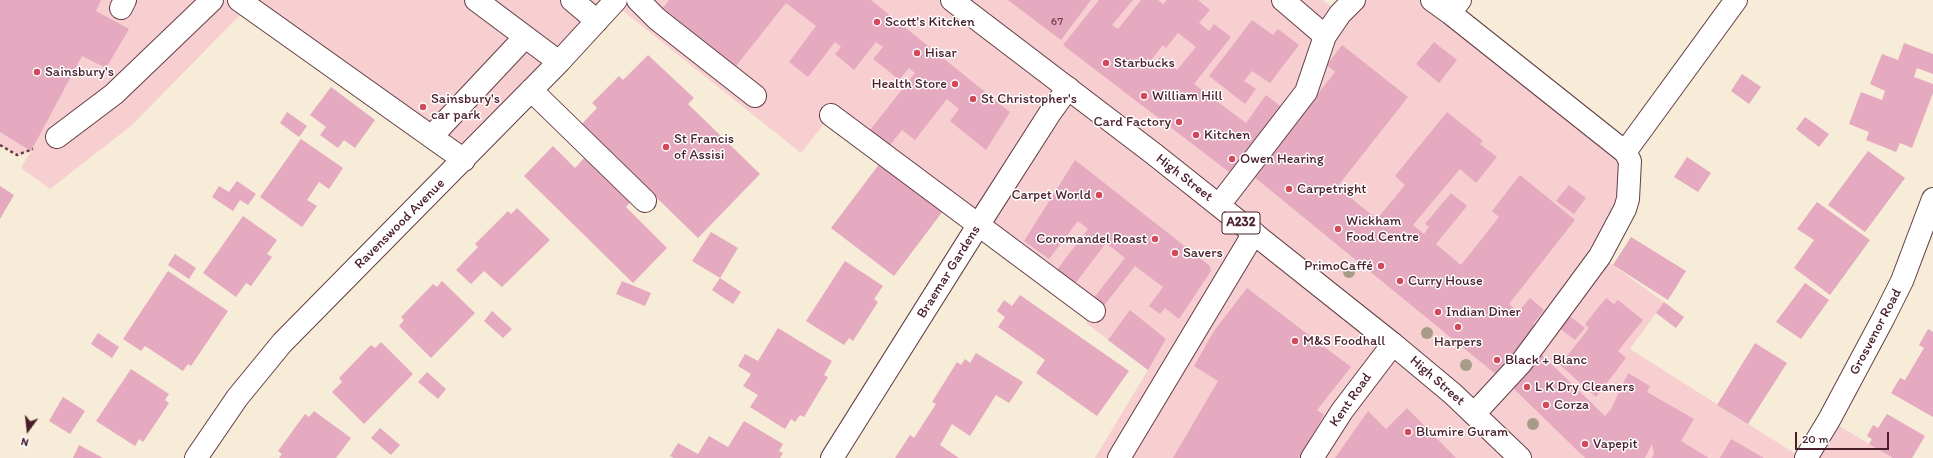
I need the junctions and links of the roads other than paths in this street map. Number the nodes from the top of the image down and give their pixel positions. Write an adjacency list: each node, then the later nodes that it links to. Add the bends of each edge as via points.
1 (212, 0): 22 (main road, via 114,94)
2 (239, 0): 21 (main road)
3 (476, 0): 15 (main road)
4 (572, 0): 13 (main road)
5 (616, 0): 13 (main road, Ravenswood Avenue)
6 (638, 0): 19 (main road, via 657,19)
7 (952, 0): 17 (main road, High Street / A232)
8 (1283, 0): 14 (main road)
9 (1354, 0): 14 (main road, via 1340,14)
10 (1432, 0): 12 (main road)
11 (1736, 0): 23 (main road)
12 (1455, 7): 23 (main road)
13 (597, 21): 16 (main road, Ravenswood Avenue)
14 (1325, 36): 27 (main road, via 1306,92)
15 (525, 37): 16 (main road); 21 (main road)
16 (559, 62): 18 (main road, Ravenswood Avenue)
17 (1068, 88): 27 (main road, High Street / A232); 28 (main road, Braemar Gardens)
18 (531, 90): 24 (main road, Ravenswood Avenue); 26 (main road)
19 (755, 96)
20 (831, 115): 28 (main road)
21 (432, 136): 24 (main road)
22 (57, 137)
23 (1625, 152): 32 (main road, via 1630,161 1628,199 1600,256 1521,363)
24 (464, 160): 34 (main road, Ravenswood Avenue, via 282,343 237,398)
25 (1933, 199): 33 (main road, Grosvenor Road, via 1899,287 1866,352)
26 (645, 201)
27 (1219, 205): 29 (main road, High Street / A232)
28 (979, 224): 30 (main road); 35 (main road, Braemar Gardens)
29 (1254, 233): 31 (main road, High Street / A232); 36 (main road)
30 (1094, 311)
31 (1393, 344): 32 (main road, High Street / A232); 37 (main road, Kent Road, via 1342,411)
32 (1474, 414): 38 (main road, High Street / A232)
33 (1810, 450)
34 (196, 458)
35 (832, 458)
36 (1118, 458)
37 (1312, 458)
38 (1520, 458)

